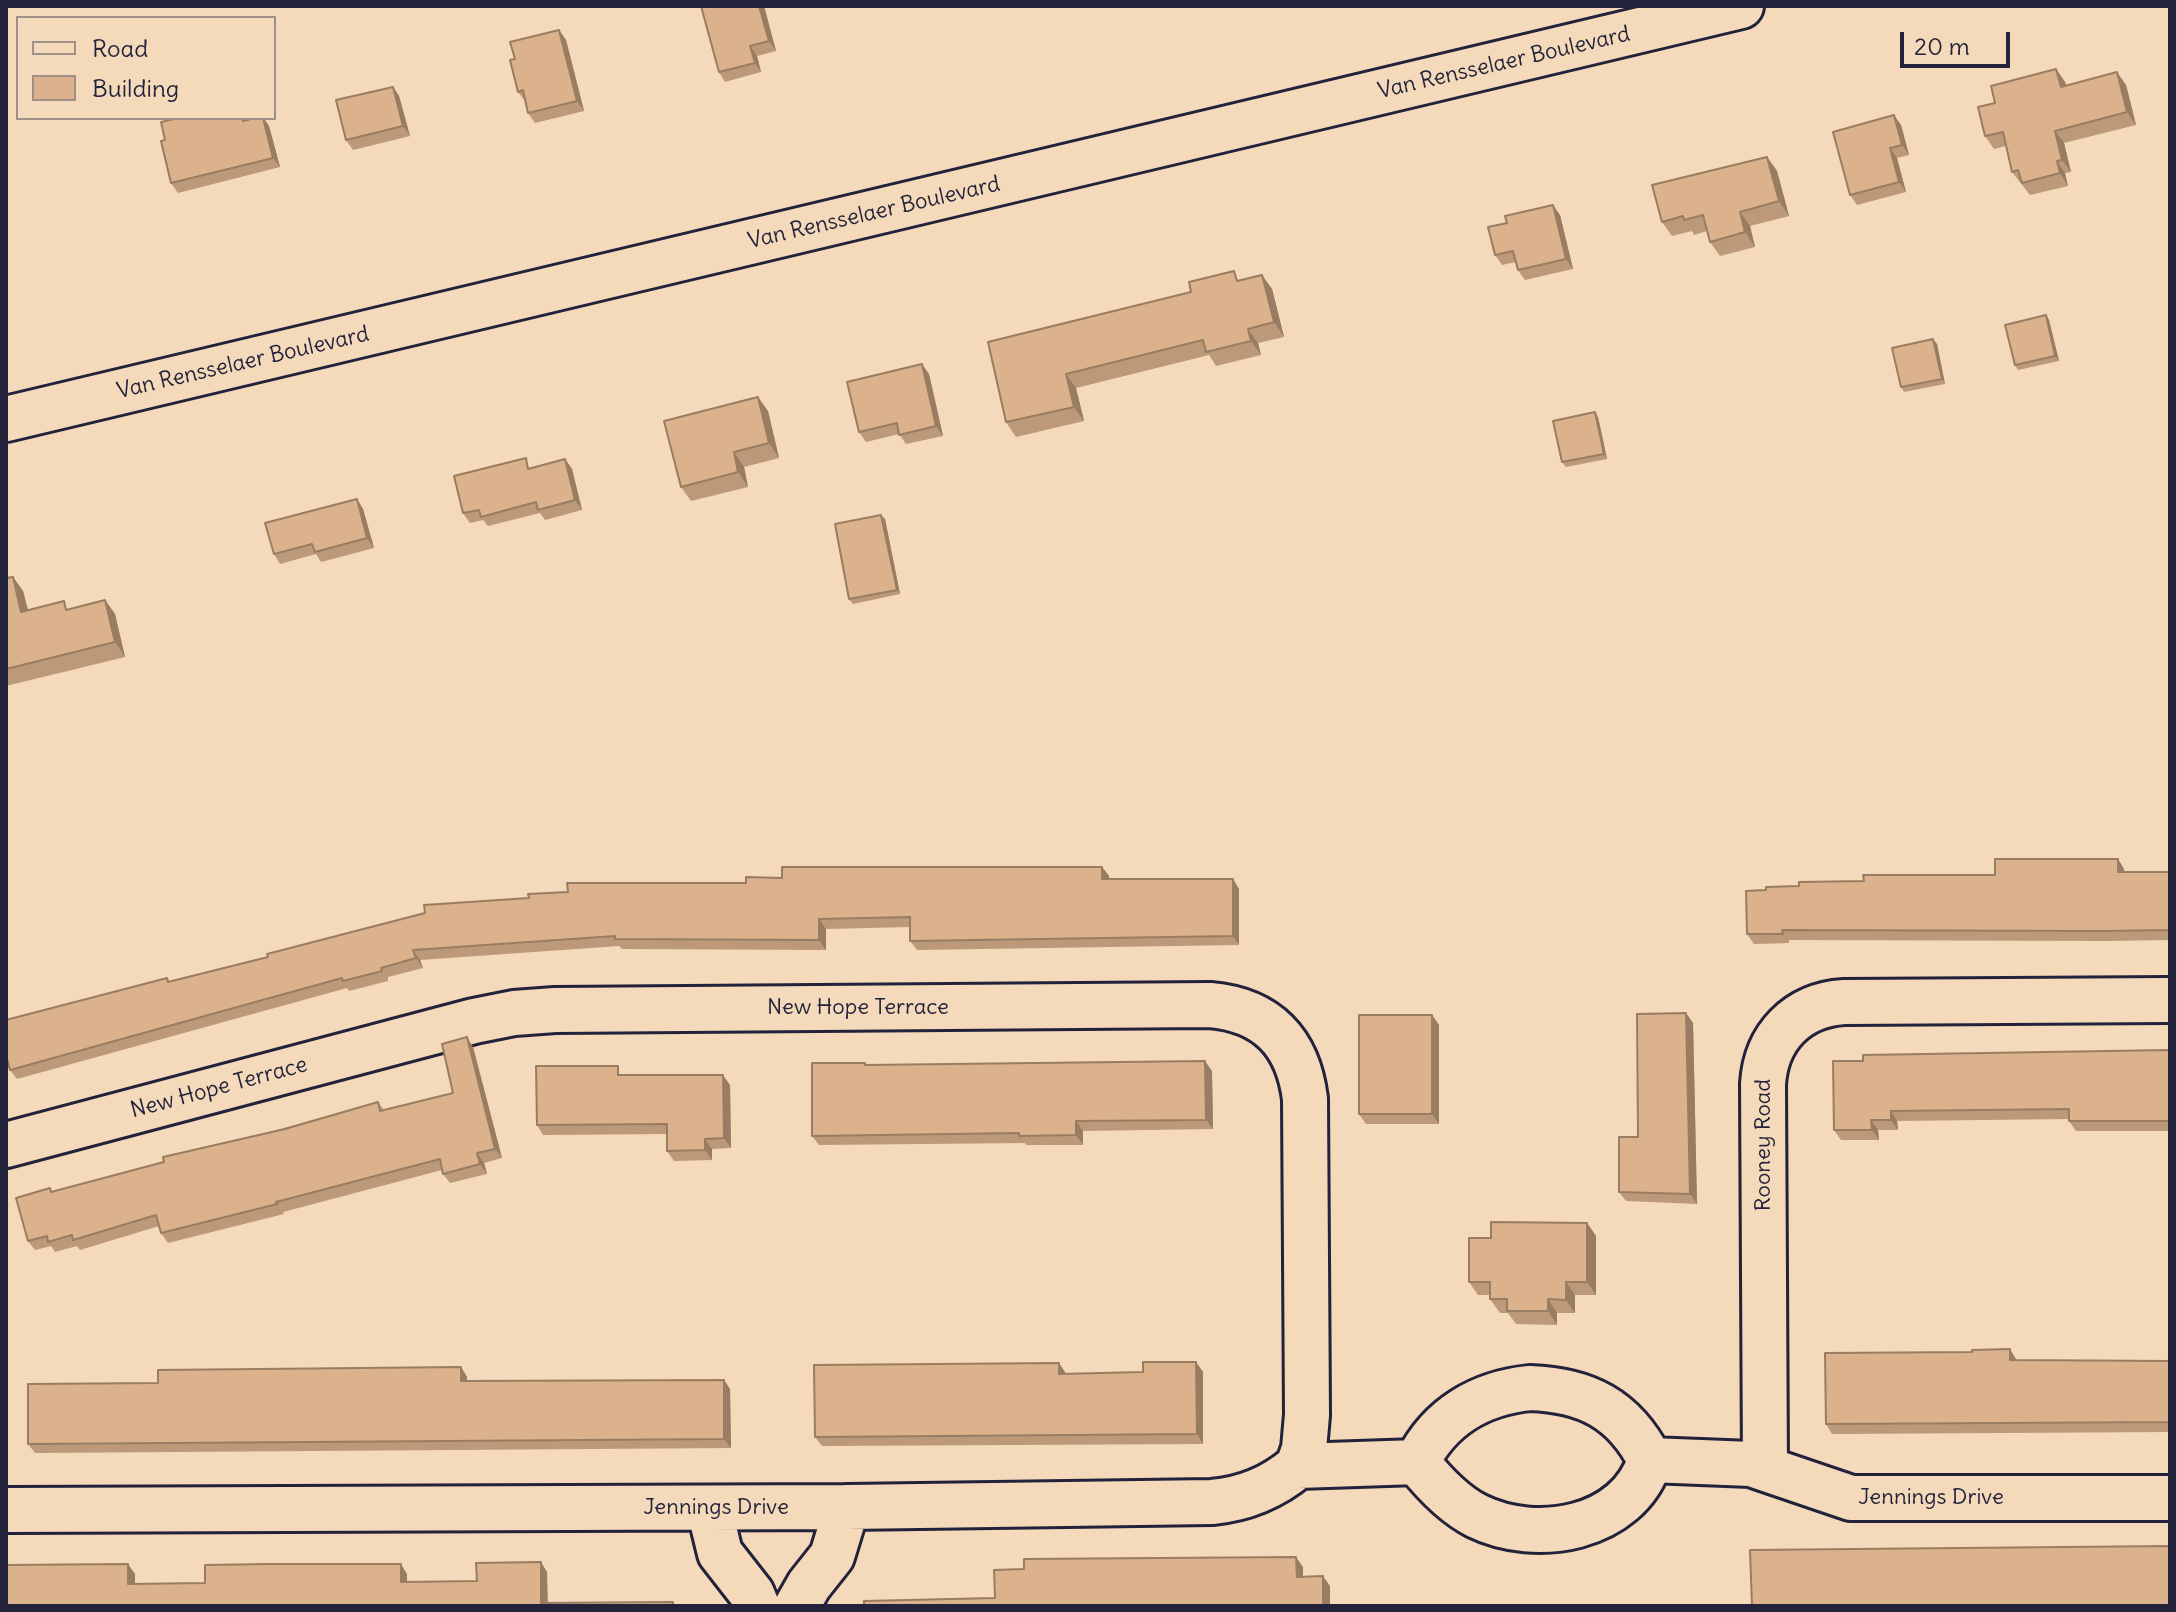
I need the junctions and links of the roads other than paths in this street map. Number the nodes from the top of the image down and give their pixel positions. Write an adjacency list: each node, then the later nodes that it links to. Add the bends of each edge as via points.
1 (1741, 6): 2 (street, Van Rensselaer Boulevard)
2 (6, 419)
3 (2170, 1000): 8 (street, Rooney Road, via 1830,1003 1803,1013 1781,1031 1767,1056 1763,1084)
4 (6, 1145): 7 (street, New Hope Terrace, via 514,1013 1226,1007 1271,1027 1292,1052 1303,1083 1307,1415)
5 (1650, 1460): 6 (street, via 1639,1483 1609,1511 1542,1531 1478,1516 1459,1505); 6 (street, via 1614,1413 1569,1391 1530,1388 1508,1390 1465,1408 1449,1419); 8 (street, Jennings Drive)
6 (1417, 1462): 7 (street)
7 (1298, 1466): 10 (street, Jennings Drive, via 1271,1486 1232,1500)
8 (1765, 1468): 9 (street, Jennings Drive, via 1851,1498)
9 (2170, 1498)
10 (847, 1507): 11 (street, Jennings Drive); 14 (street, via 832,1556)
11 (709, 1508): 12 (street, Jennings Drive); 13 (street, via 720,1553)
12 (6, 1510)
13 (757, 1606)
14 (797, 1606)

